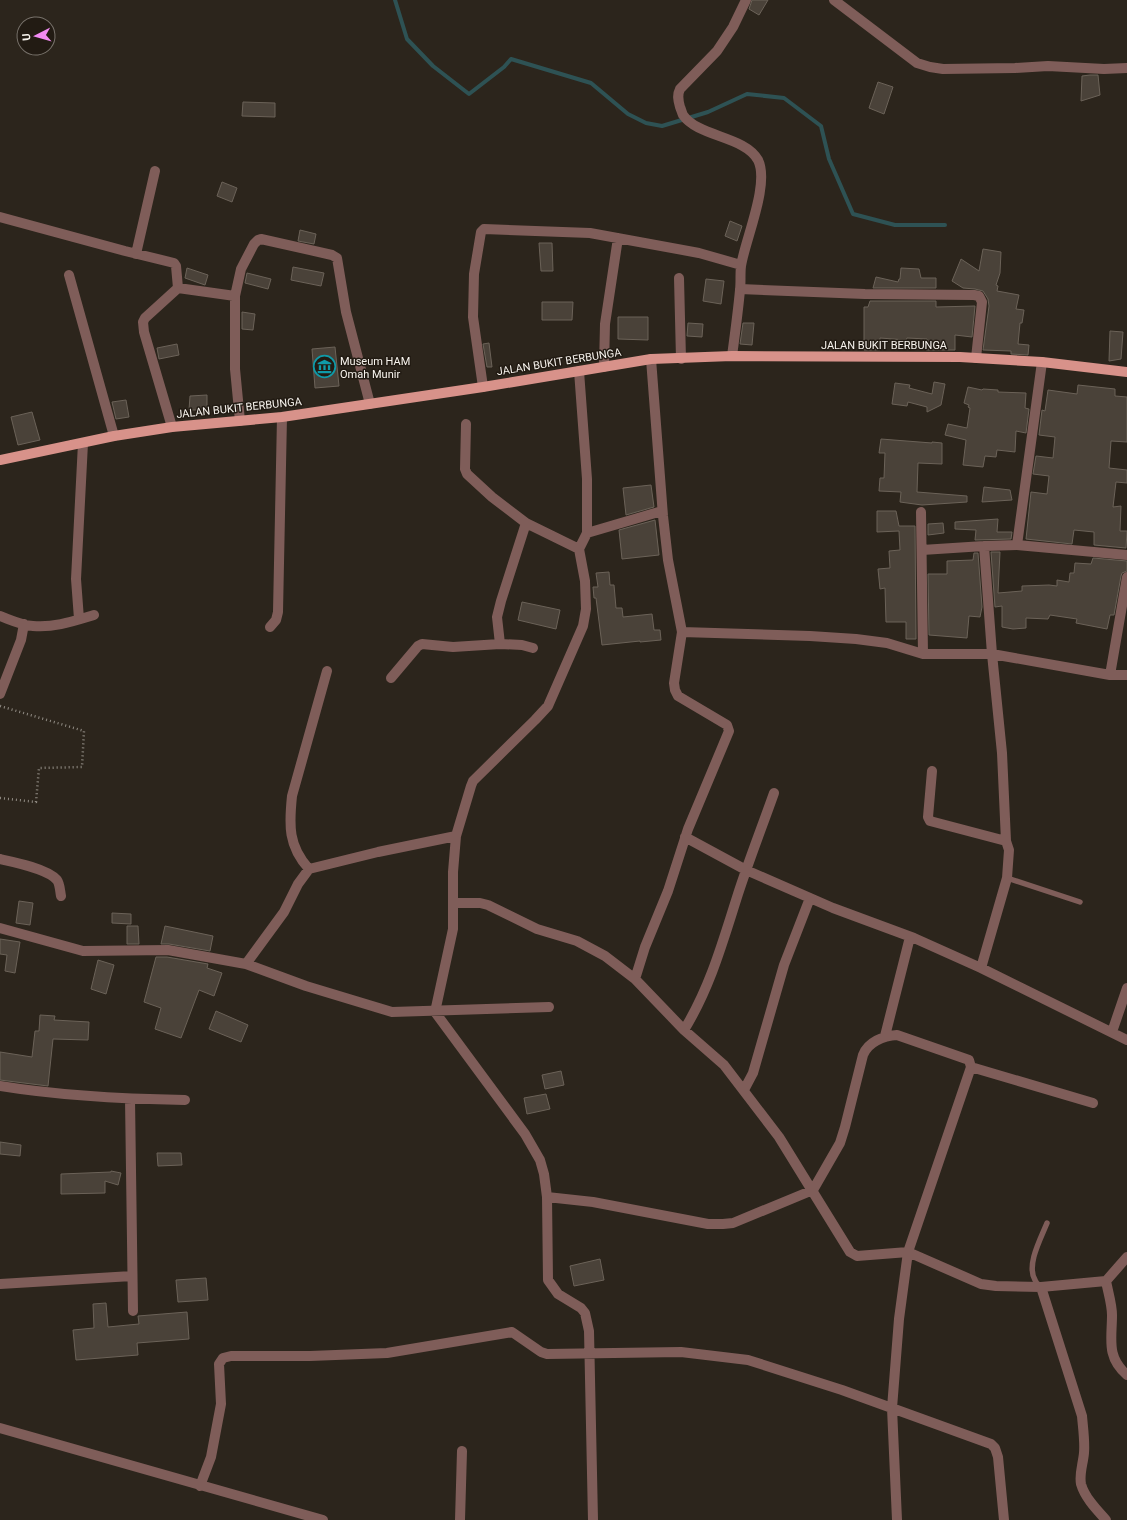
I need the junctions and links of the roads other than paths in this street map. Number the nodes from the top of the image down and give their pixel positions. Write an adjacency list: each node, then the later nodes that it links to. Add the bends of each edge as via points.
1 (746, 0): 8 (street, via 733,27 717,51 680,89 678,102 683,115 692,123 747,149 758,160 761,170 754,221)
2 (834, 0): 3 (street, via 917,62 930,67 943,69 1048,66 1104,70)
3 (1127, 68)
4 (155, 171): 7 (street)
5 (0, 217): 7 (street)
6 (618, 238): 8 (street, via 699,253); 19 (street, via 605,324); 22 (street, via 590,233 482,230 474,274 473,317)
7 (136, 254): 11 (street, via 174,263)
8 (741, 266): 12 (street)
9 (69, 275): 28 (street)
10 (680, 278): 17 (street)
11 (178, 288): 13 (street); 27 (street, via 143,322)
12 (740, 289): 14 (street); 15 (street, via 979,296 982,302)
13 (235, 296): 23 (street, via 241,269 258,240 336,257 346,312); 25 (street, via 235,369)
14 (732, 356): 15 (main road, JALAN BUKIT BERBUNGA); 17 (main road, JALAN BUKIT BERBUNGA)
15 (976, 358): 18 (main road, JALAN BUKIT BERBUNGA)
16 (651, 359): 17 (main road, JALAN BUKIT BERBUNGA); 19 (main road, JALAN BUKIT BERBUNGA); 31 (street)
17 (681, 359)
18 (1042, 362): 21 (main road, JALAN BUKIT BERBUNGA); 35 (street)
19 (604, 367): 20 (main road, JALAN BUKIT BERBUNGA)
20 (579, 371): 22 (main road, JALAN BUKIT BERBUNGA); 34 (street)
21 (1127, 372)
22 (483, 387): 23 (main road, JALAN BUKIT BERBUNGA)
23 (370, 404): 24 (main road, JALAN BUKIT BERBUNGA)
24 (282, 417): 25 (main road, JALAN BUKIT BERBUNGA); 45 (street, via 278,612)
25 (240, 421): 27 (main road, JALAN BUKIT BERBUNGA)
26 (466, 424): 33 (street, via 466,471 492,497)
27 (172, 427): 28 (main road, JALAN BUKIT BERBUNGA)
28 (114, 436): 29 (main road, JALAN BUKIT BERBUNGA)
29 (83, 443): 30 (main road, JALAN BUKIT BERBUNGA); 43 (street, via 76,579)
30 (0, 460)
31 (662, 511): 34 (street); 46 (street, via 668,560)
32 (921, 512): 38 (street)
33 (526, 523): 37 (street); 47 (street, via 499,611 497,624)
34 (587, 533): 37 (street)
35 (1017, 545): 36 (street); 39 (street)
36 (984, 546): 38 (street); 50 (street)
37 (579, 548): 58 (street, via 586,609 583,626 548,706 474,781)
38 (922, 550): 49 (street)
39 (1127, 555)
40 (1127, 577): 52 (street)
41 (94, 615): 43 (street)
42 (0, 616): 44 (street)
43 (79, 619): 44 (street, via 57,626)
44 (24, 624): 55 (street, via 22,640)
45 (270, 627)
46 (682, 632): 49 (street, via 856,639 887,643); 59 (street, via 674,683 676,694 727,725 729,731)
47 (500, 644): 48 (street); 54 (street, via 453,647 422,644)
48 (533, 648)
49 (923, 654): 50 (street)
50 (992, 654): 52 (street); 60 (street, via 1002,753)
51 (327, 671): 62 (street, via 292,796 290,816 294,846)
52 (1110, 675): 53 (street)
53 (1127, 675)
54 (390, 678)
55 (0, 694)
56 (932, 771): 60 (street, via 928,817 930,821)
57 (774, 793): 63 (street)
58 (456, 836): 62 (street); 68 (street)
59 (685, 837): 63 (street); 73 (street)
60 (1006, 841): 64 (street, via 1009,850)
61 (0, 858): 65 (street, via 38,869 53,877 57,880)
62 (309, 869): 71 (street, via 284,912)
63 (746, 870): 66 (street); 77 (street, via 718,958 696,1012)
64 (1007, 878): 67 (lane); 72 (street)
65 (61, 896)
66 (810, 898): 70 (street); 83 (street, via 784,965 753,1074)
67 (1080, 902)
68 (453, 903): 73 (street, via 488,905 537,930 577,941 605,956); 76 (street, via 452,936)
69 (0, 928): 71 (street, via 83,952 168,950)
70 (910, 937): 72 (street); 79 (street)
71 (246, 964): 76 (street, via 306,986 392,1012)
72 (981, 968): 78 (street)
73 (635, 979): 77 (street)
74 (1127, 988): 78 (street)
75 (549, 1007): 76 (street)
76 (434, 1012): 88 (street, via 525,1134 540,1160)
77 (684, 1030): 83 (street, via 724,1065)
78 (1112, 1032): 80 (street)
79 (885, 1036): 81 (street, via 897,1035 967,1058); 87 (street, via 864,1051 840,1143)
80 (1127, 1040)
81 (971, 1067): 86 (street); 90 (street)
82 (0, 1086): 84 (street, via 55,1094)
83 (744, 1090): 87 (street, via 779,1137)
84 (130, 1099): 85 (street); 92 (street)
85 (185, 1100)
86 (1093, 1103)
87 (813, 1190): 88 (street, via 733,1223 723,1224 685,1220 593,1202); 90 (street, via 847,1248 854,1255 860,1257)
88 (547, 1197): 97 (street, via 548,1280 558,1294 576,1304 585,1313)
89 (1047, 1223): 95 (lane, via 1033,1262 1032,1273)
90 (908, 1252): 95 (street, via 981,1284); 99 (street, via 899,1319)
91 (1127, 1258): 93 (street)
92 (132, 1276): 94 (street); 96 (street)
93 (1106, 1281): 95 (street); 98 (street, via 1112,1313 1111,1350 1120,1369)
94 (0, 1284)
95 (1041, 1287): 108 (street, via 1082,1416 1084,1452 1081,1484 1084,1492)
96 (133, 1311)
97 (590, 1353): 99 (street, via 681,1352 748,1360); 102 (street, via 544,1353 512,1332 387,1352 226,1357 219,1364 221,1404 211,1457); 105 (street)
98 (1127, 1375)
99 (892, 1408): 106 (street); 107 (street, via 996,1448)
100 (0, 1428): 102 (street)
101 (462, 1451): 104 (street)
102 (200, 1486): 103 (street)
103 (323, 1520)
104 (460, 1520)
105 (593, 1520)
106 (897, 1520)
107 (1004, 1520)
108 (1106, 1520)

